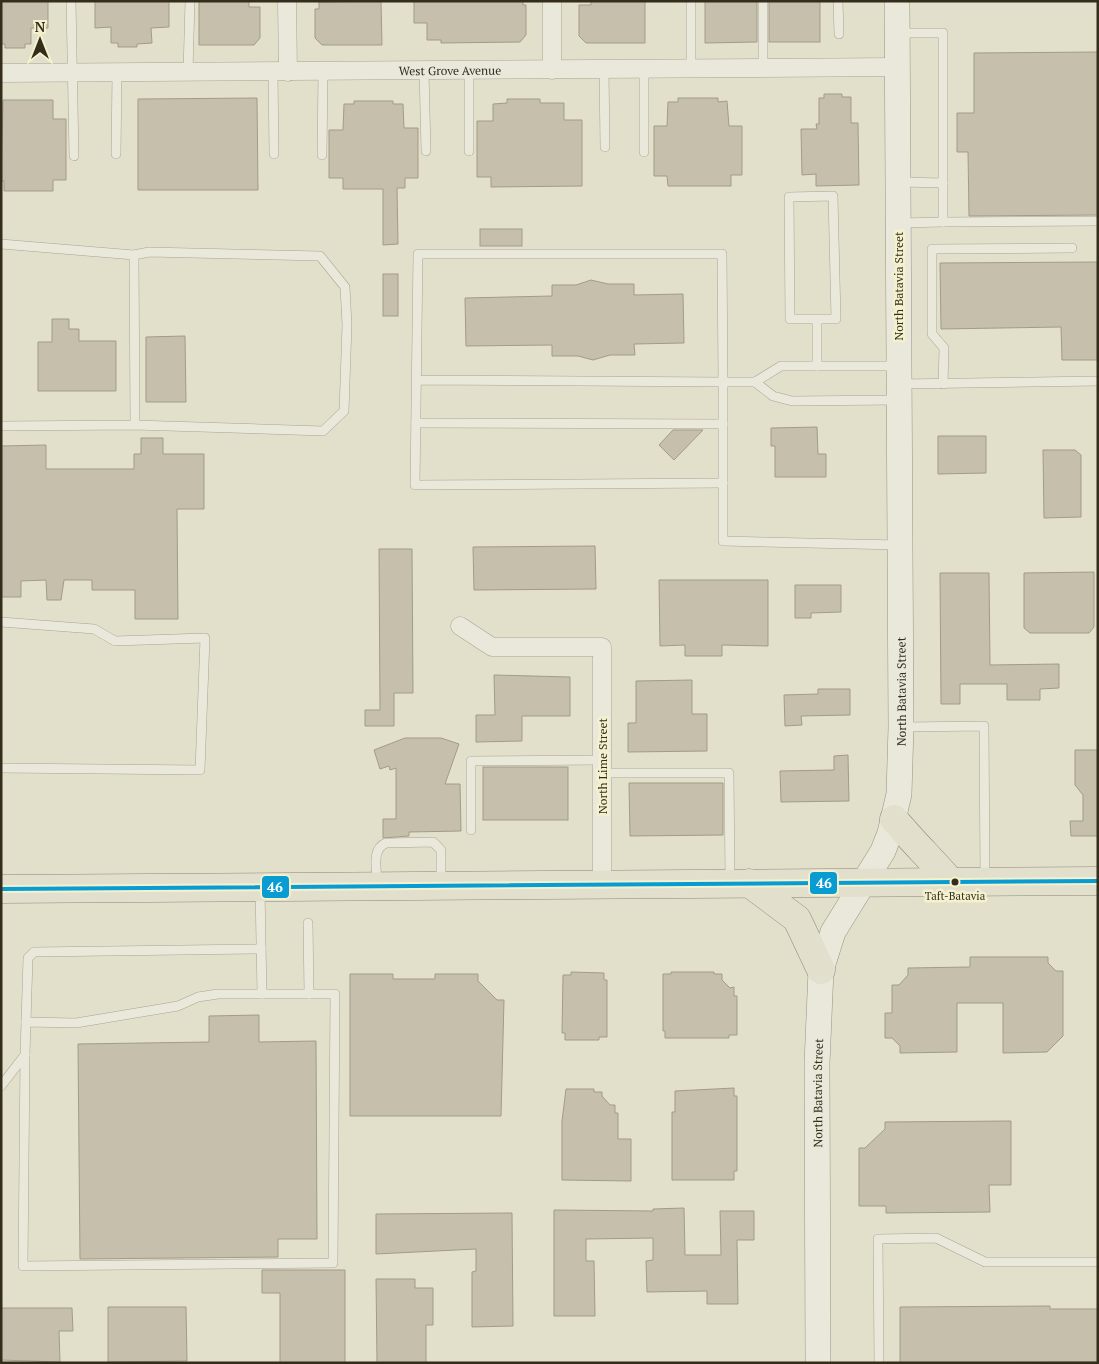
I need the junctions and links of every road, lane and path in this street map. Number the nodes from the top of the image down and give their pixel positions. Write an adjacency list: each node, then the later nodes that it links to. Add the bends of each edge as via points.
1 (71, 1): 23 (lane)
2 (190, 1): 18 (lane)
3 (287, 1): 19 (street)
4 (552, 1): 16 (street)
5 (691, 1): 15 (lane)
6 (763, 1): 12 (lane)
7 (838, 1): 10 (lane)
8 (897, 1): 9 (main road, North Batavia Street)
9 (897, 33): 11 (main road, North Batavia Street); 34 (lane, via 943,33)
10 (839, 34)
11 (897, 67): 12 (street, West Grove Avenue); 33 (main road, North Batavia Street)
12 (763, 68): 15 (street, West Grove Avenue)
13 (604, 69): 14 (street, West Grove Avenue); 16 (street, West Grove Avenue); 25 (lane)
14 (644, 69): 15 (street, West Grove Avenue); 28 (lane)
15 (692, 69)
16 (552, 70): 21 (street, West Grove Avenue)
17 (424, 71): 20 (street, West Grove Avenue); 21 (street, West Grove Avenue); 26 (lane)
18 (188, 72): 19 (street, West Grove Avenue); 24 (street, West Grove Avenue)
19 (280, 72): 20 (street, West Grove Avenue); 30 (lane)
20 (323, 72): 31 (lane)
21 (469, 72): 27 (lane)
22 (1, 73): 23 (street, West Grove Avenue)
23 (72, 73): 24 (street, West Grove Avenue); 32 (lane)
24 (118, 73): 29 (lane)
25 (605, 146)
26 (426, 151)
27 (469, 151)
28 (644, 152)
29 (116, 154)
30 (274, 154)
31 (322, 155)
32 (74, 156)
33 (898, 182): 34 (lane); 37 (main road, North Batavia Street)
34 (943, 183): 36 (lane)
35 (1098, 221): 36 (lane)
36 (943, 222): 37 (lane)
37 (898, 223): 47 (main road, North Batavia Street)
38 (1, 244): 40 (lane)
39 (1072, 248): 48 (lane, via 932,249 932,334 944,348)
40 (134, 254): 51 (lane); 51 (lane, via 320,256 345,287 347,325 344,411 323,431)
41 (816, 319): 41 (lane, via 790,319 789,197 834,196 836,319); 42 (lane)
42 (817, 366): 46 (lane, via 781,366); 47 (lane)
43 (416, 380): 45 (lane); 45 (lane, via 418,254 722,254); 49 (lane)
44 (1098, 381): 48 (lane)
45 (723, 382): 46 (lane); 50 (lane)
46 (755, 382): 47 (lane, via 773,396 792,400)
47 (899, 383): 48 (lane); 54 (main road, North Batavia Street)
48 (943, 384)
49 (416, 423): 50 (lane); 53 (lane, via 415,485)
50 (723, 424): 53 (lane)
51 (135, 425): 52 (lane)
52 (1, 426)
53 (723, 483): 54 (lane, via 723,541)
54 (899, 545): 57 (main road, North Batavia Street)
55 (1, 622): 59 (lane, via 94,628 115,641 205,638 200,770)
56 (460, 626): 58 (street, North Lime Street, via 492,647 602,647)
57 (901, 727): 60 (main road, North Batavia Street); 63 (lane, via 984,726)
58 (601, 766): 61 (lane, via 471,761); 66 (lane, via 729,773); 67 (street, North Lime Street)
59 (1, 768)
60 (894, 819): 62 (main road); 65 (main road, North Batavia Street, via 886,844)
61 (471, 830)
62 (950, 881): 63 (main road); 65 (main road)
63 (985, 881): 64 (main road)
64 (1098, 881)
65 (865, 882): 66 (main road); 74 (main road, North Batavia Street, via 833,932)
66 (739, 883): 67 (main road); 74 (main road, via 797,919)
67 (602, 884): 68 (main road)
68 (441, 885): 69 (main road); 69 (lane, via 441,850 433,842 380,845 376,850)
69 (377, 886): 70 (main road)
70 (260, 887): 71 (main road); 73 (lane)
71 (1, 889)
72 (308, 923): 76 (lane)
73 (262, 949): 75 (lane); 77 (lane, via 34,952 28,958)
74 (821, 970): 81 (main road, North Batavia Street, via 817,1064)
75 (262, 994): 76 (lane); 77 (lane, via 198,997 178,1006 76,1022)
76 (309, 994): 78 (lane, via 335,994 333,1263 23,1266)
77 (26, 1022): 78 (lane)
78 (25, 1055): 79 (lane)
79 (1, 1086)
80 (1098, 1262): 82 (lane, via 986,1262 936,1238 878,1239)
81 (818, 1363)
82 (879, 1363)

